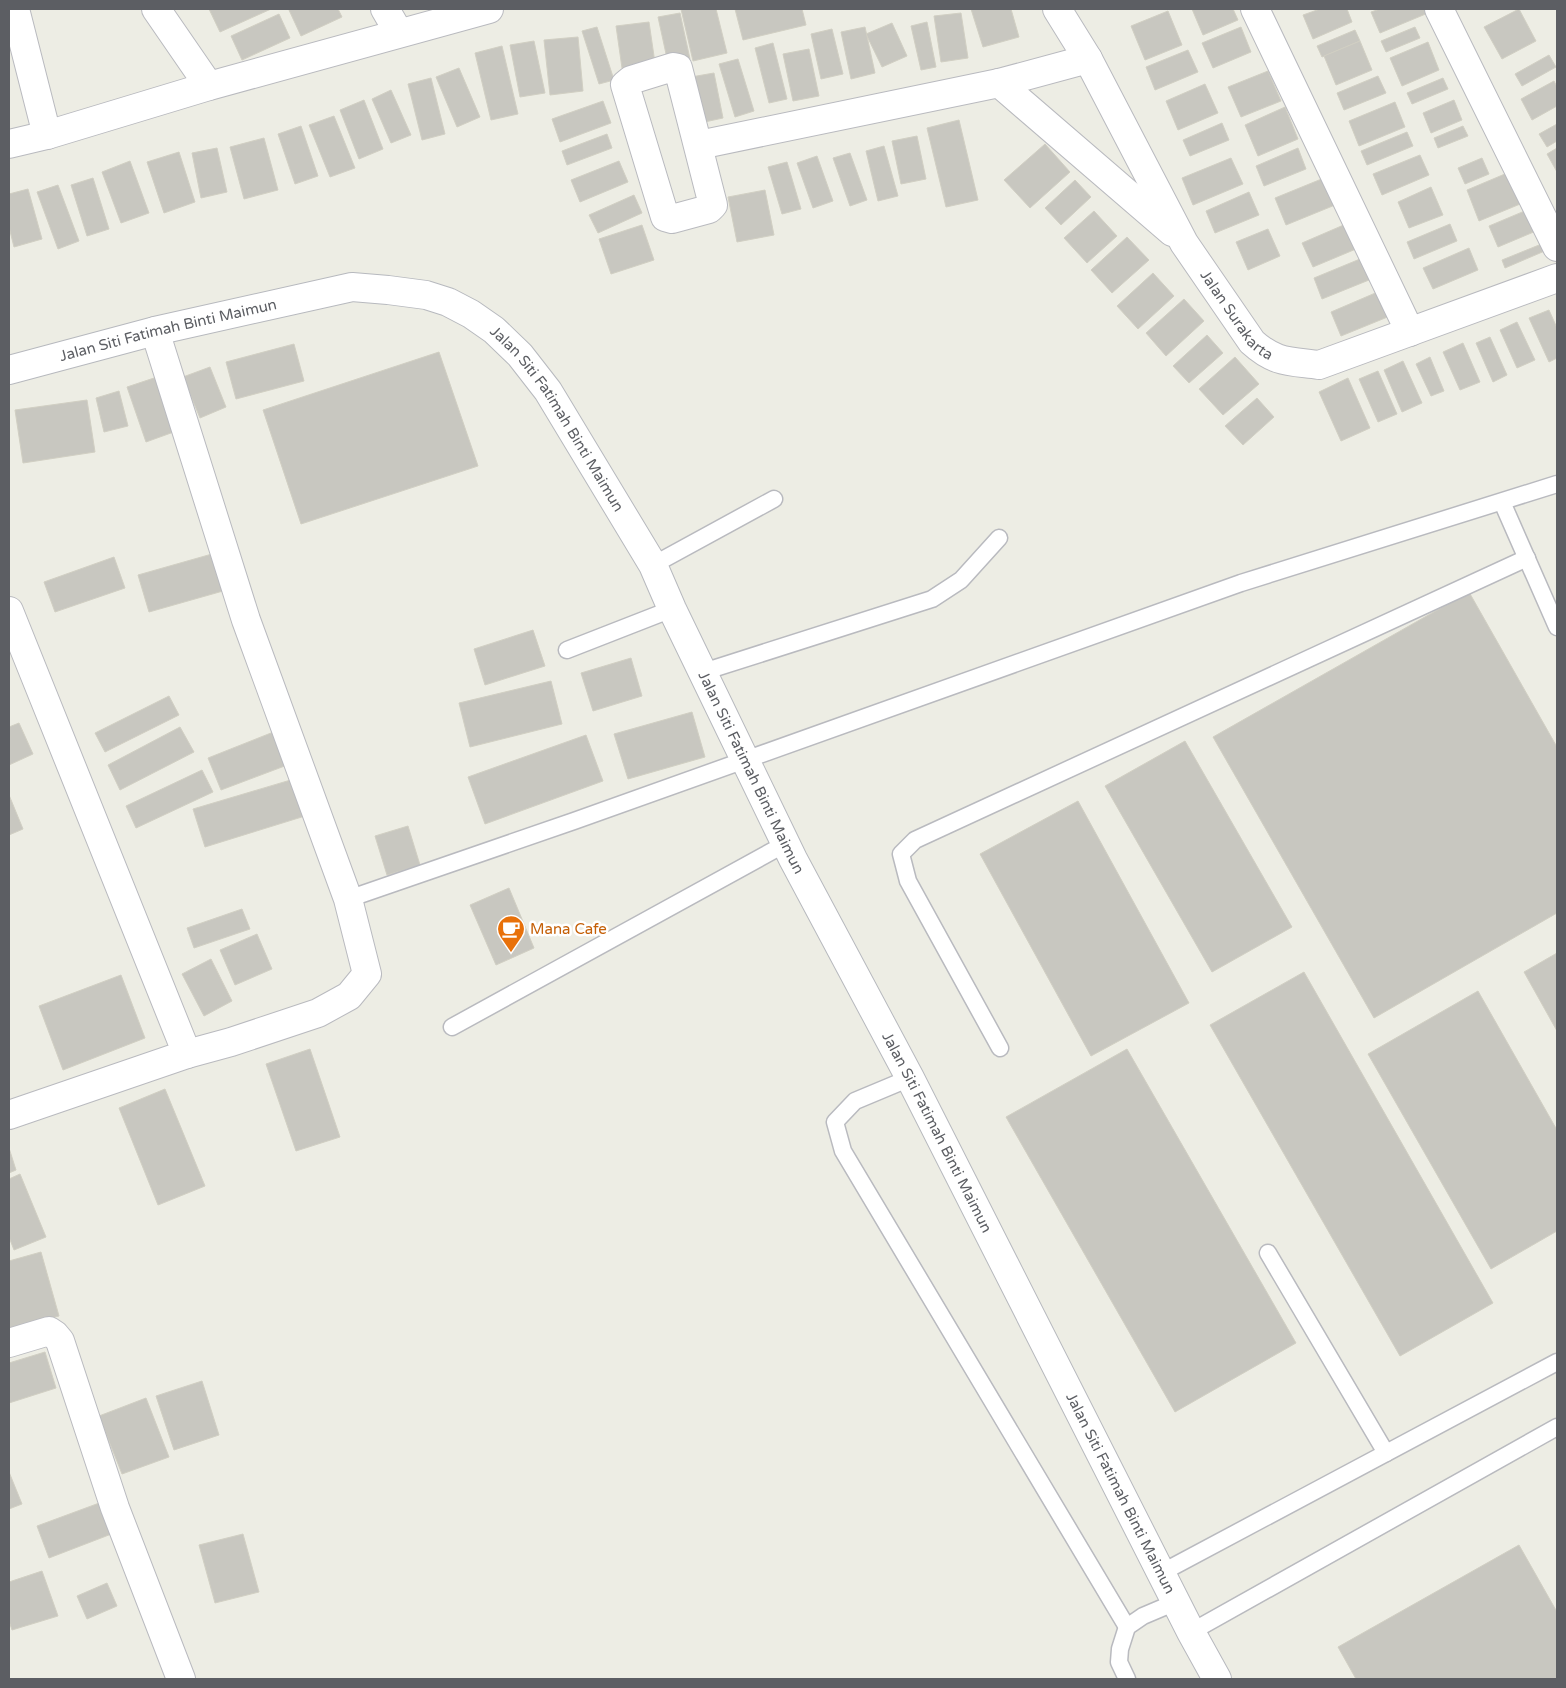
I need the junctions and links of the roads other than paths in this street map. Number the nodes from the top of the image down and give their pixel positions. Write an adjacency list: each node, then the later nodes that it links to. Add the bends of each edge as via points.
1 (15, 9): 12 (street)
2 (156, 9): 11 (street)
3 (385, 9): 8 (street)
4 (489, 9): 8 (street)
5 (1255, 9): 19 (street)
6 (1439, 9): 16 (street)
7 (1062, 10): 9 (street, Jalan Surakarta)
8 (399, 33): 11 (street)
9 (1088, 59): 10 (street); 15 (street, Jalan Surakarta)
10 (1000, 83): 14 (street); 15 (street)
11 (209, 86): 12 (street)
12 (47, 135): 13 (street)
13 (9, 144)
14 (699, 145): 14 (street, via 713,205 672,219 665,217 625,85 631,80 678,68)
15 (1184, 243): 19 (street, Jalan Surakarta, via 1252,342 1266,354 1319,365)
16 (1557, 247)
17 (1557, 278): 19 (street, Jalan Surakarta)
18 (155, 331): 20 (street, Jalan Siti Fatimah Binti Maimun); 26 (street, Jalan Siti Fatimah Binti Maimun, via 352,287 426,295 448,302 494,330 520,355 548,391); 34 (street, via 246,620)
19 (1410, 332)
20 (9, 370)
21 (1557, 484): 23 (lane)
22 (774, 499): 26 (lane)
23 (1502, 502): 25 (lane); 32 (lane, via 1241,583)
24 (999, 538): 31 (lane, via 961,580 932,599)
25 (1527, 558): 29 (lane); 36 (lane, via 915,840 901,854 908,881)
26 (653, 565): 27 (street, Jalan Siti Fatimah Binti Maimun)
27 (672, 609): 30 (lane); 31 (street, Jalan Siti Fatimah Binti Maimun)
28 (9, 612): 37 (street)
29 (1557, 627)
30 (566, 650)
31 (703, 672): 32 (street, Jalan Siti Fatimah Binti Maimun)
32 (745, 759): 33 (street, Jalan Siti Fatimah Binti Maimun); 34 (lane)
33 (785, 844): 35 (lane); 38 (street, Jalan Siti Fatimah Binti Maimun)
34 (348, 899): 37 (street, via 367,974 349,996 318,1014)
35 (452, 1027)
36 (1000, 1048)
37 (186, 1054): 39 (street)
38 (910, 1078): 45 (street, Jalan Siti Fatimah Binti Maimun); 47 (lane, via 855,1101 835,1122 843,1151)
39 (9, 1115)
40 (1268, 1253): 44 (lane)
41 (9, 1343): 49 (street, via 48,1332 60,1341 116,1508)
42 (1557, 1362): 44 (lane)
43 (1557, 1427): 48 (lane)
44 (1386, 1453): 45 (lane)
45 (1162, 1573): 46 (street, Jalan Siti Fatimah Binti Maimun)
46 (1176, 1602): 47 (lane, via 1143,1616); 48 (street, Jalan Siti Fatimah Binti Maimun)
47 (1127, 1627): 50 (lane, via 1118,1662)
48 (1191, 1632): 51 (street, Jalan Siti Fatimah Binti Maimun)
49 (181, 1679)
50 (1126, 1679)
51 (1217, 1679)

